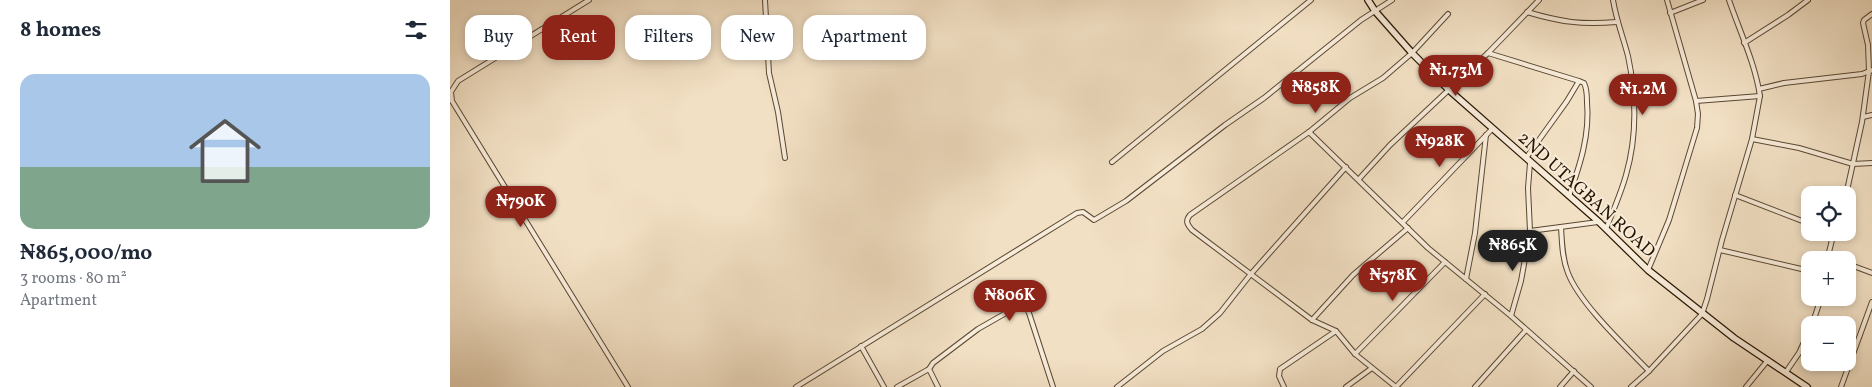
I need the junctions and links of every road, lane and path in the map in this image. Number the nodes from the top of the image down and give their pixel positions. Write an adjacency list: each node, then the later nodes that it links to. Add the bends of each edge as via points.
1 (589, 0): 76 (street, via 458,81 451,92 452,101)
2 (765, 0): 33 (street, via 770,73)
3 (1311, 0): 35 (street)
4 (1368, 0): 12 (street, 2ND UTAGBAN ROAD)
5 (1392, 0): 12 (street)
6 (1539, 0): 13 (street)
7 (1613, 0): 17 (street)
8 (1667, 0): 14 (street)
9 (1703, 0): 14 (street)
10 (1729, 0): 18 (street)
11 (1808, 0): 18 (street)
12 (1375, 11): 19 (street, 2ND UTAGBAN ROAD); 67 (street, via 1126,201 1094,220 1083,212 1077,213)
13 (1527, 12): 17 (street, via 1581,24); 20 (street)
14 (1670, 13): 26 (street)
15 (1448, 14): 19 (street)
16 (1872, 14): 21 (street, via 1864,20 1863,27)
17 (1617, 22): 49 (street, via 1628,55 1634,94 1633,134 1627,173)
18 (1744, 43): 23 (street)
19 (1412, 53): 24 (street, 2ND UTAGBAN ROAD); 30 (street)
20 (1488, 53): 22 (street); 24 (street)
21 (1870, 71): 23 (street); 28 (street)
22 (1579, 81): 34 (street); 43 (street, via 1587,88 1589,119 1586,142)
23 (1759, 89): 25 (street)
24 (1450, 90): 29 (street, 2ND UTAGBAN ROAD); 40 (street, via 1390,145)
25 (1760, 96): 26 (street); 32 (street)
26 (1696, 101): 55 (street, via 1697,128 1669,220)
27 (1872, 115): 28 (street)
28 (1863, 117): 38 (street)
29 (1492, 129): 31 (street); 34 (street, 2ND UTAGBAN ROAD)
30 (1309, 132): 39 (street); 57 (street, via 1187,219 1192,230)
31 (1486, 135): 45 (street); 58 (street)
32 (1752, 139): 38 (street, via 1799,148); 42 (street)
33 (785, 158)
34 (1526, 158): 36 (street, 2ND UTAGBAN ROAD)
35 (1112, 162)
36 (1530, 163): 43 (street, 2ND UTAGBAN ROAD); 50 (street)
37 (1872, 163): 38 (street)
38 (1853, 164): 41 (street)
39 (1346, 167): 40 (street); 57 (street)
40 (1359, 179): 45 (street)
41 (1848, 186)
42 (1735, 195): 44 (street); 51 (street)
43 (1569, 196): 46 (street, 2ND UTAGBAN ROAD)
44 (1801, 221)
45 (1403, 222): 48 (street)
46 (1599, 222): 47 (street); 49 (street, 2ND UTAGBAN ROAD)
47 (1561, 227): 50 (street); 74 (street, via 1563,258 1573,284)
48 (1408, 228): 52 (street); 64 (street, via 1353,275)
49 (1606, 229): 55 (street, 2ND UTAGBAN ROAD)
50 (1530, 232): 63 (street)
51 (1720, 250): 54 (street); 62 (street)
52 (1445, 262): 58 (street); 69 (street)
53 (1856, 267): 56 (street)
54 (1801, 269)
55 (1648, 270): 62 (street, 2ND UTAGBAN ROAD)
56 (1872, 273)
57 (1250, 275): 64 (street); 82 (street, via 1220,313)
58 (1466, 280): 59 (street)
59 (1484, 294): 63 (street); 85 (street)
60 (1872, 302): 61 (street)
61 (1871, 310): 92 (street)
62 (1702, 314): 70 (street, 2ND UTAGBAN ROAD); 74 (street)
63 (1511, 316): 65 (street)
64 (1312, 320): 66 (street)
65 (1526, 330): 73 (street); 86 (street)
66 (1336, 331): 69 (street); 83 (street, via 1280,370)
67 (861, 346): 77 (street); 78 (street)
68 (1801, 349): 75 (street)
69 (1355, 354): 71 (street)
70 (1768, 360): 75 (street, 2ND UTAGBAN ROAD); 90 (street)
71 (1372, 368): 84 (street); 85 (street)
72 (929, 369): 79 (street); 80 (street); 81 (street, via 978,329 1024,305)
73 (1574, 371): 87 (street); 88 (street)
74 (1649, 371): 89 (street)
75 (1786, 372): 91 (street, 2ND UTAGBAN ROAD)
76 (628, 387)
77 (796, 387)
78 (884, 387)
79 (897, 387)
80 (938, 387)
81 (1053, 387)
82 (1117, 387)
83 (1284, 387)
84 (1346, 387)
85 (1396, 387)
86 (1475, 387)
87 (1560, 387)
88 (1591, 387)
89 (1631, 387)
90 (1746, 387)
91 (1807, 387)
92 (1841, 387)

